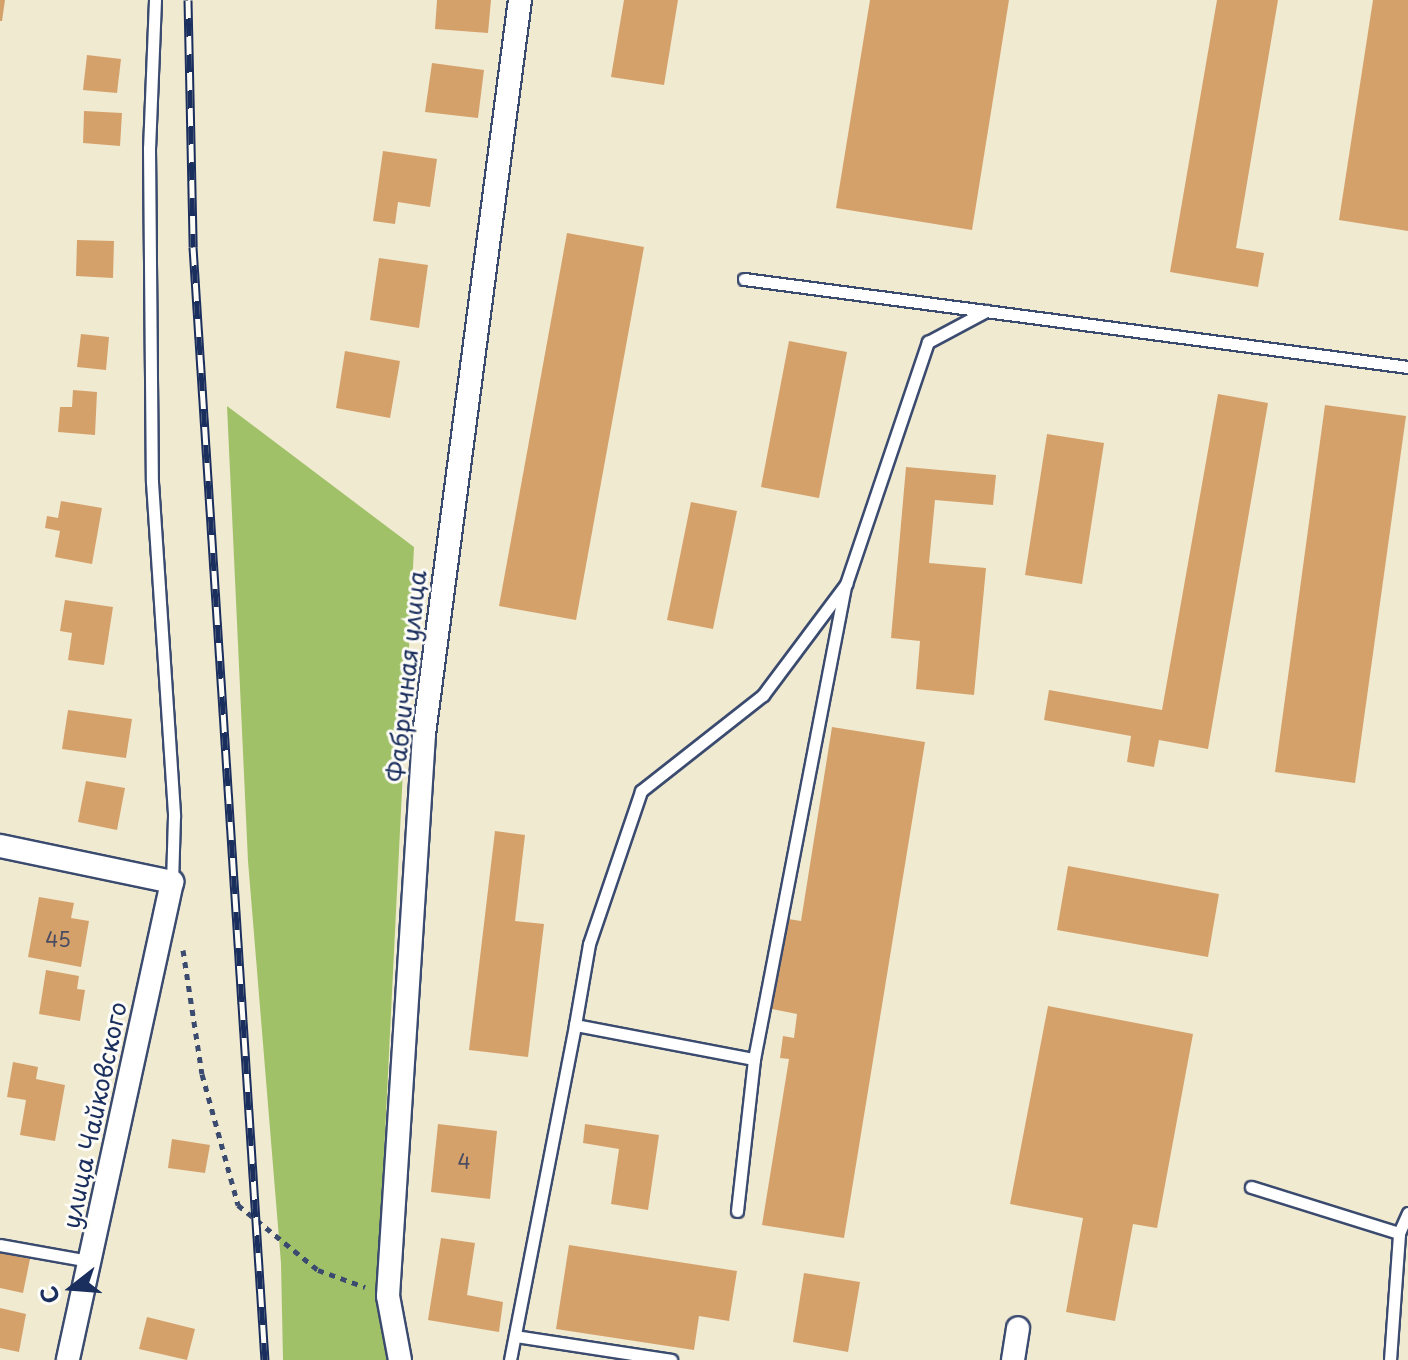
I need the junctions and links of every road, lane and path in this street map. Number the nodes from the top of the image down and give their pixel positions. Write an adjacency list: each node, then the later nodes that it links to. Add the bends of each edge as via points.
1 (155, 0): 8 (lane, via 149,148 152,482 174,816)
2 (520, 0): 18 (street, Фабричная улица, via 424,734)
3 (744, 279): 4 (lane)
4 (986, 311): 5 (lane); 6 (lane, via 928,342)
5 (1408, 367)
6 (846, 584): 10 (lane, via 763,695 641,791 589,944); 11 (lane)
7 (0, 846): 8 (street)
8 (172, 882): 17 (street, улица Чайковского)
9 (181, 941): 18 (path, via 202,1074 238,1205 318,1270)
10 (575, 1025): 11 (lane); 20 (lane)
11 (754, 1059): 13 (lane)
12 (1251, 1187): 15 (lane)
13 (737, 1211)
14 (1408, 1213): 15 (lane)
15 (1399, 1233): 26 (lane)
16 (0, 1245): 17 (lane)
17 (89, 1261): 21 (street, улица Чайковского)
18 (388, 1296): 22 (street, Фабричная улица)
19 (1018, 1328): 25 (street)
20 (515, 1336): 23 (lane); 24 (lane)
21 (68, 1360)
22 (400, 1360)
23 (510, 1360)
24 (671, 1360)
25 (1013, 1360)
26 (1390, 1360)

